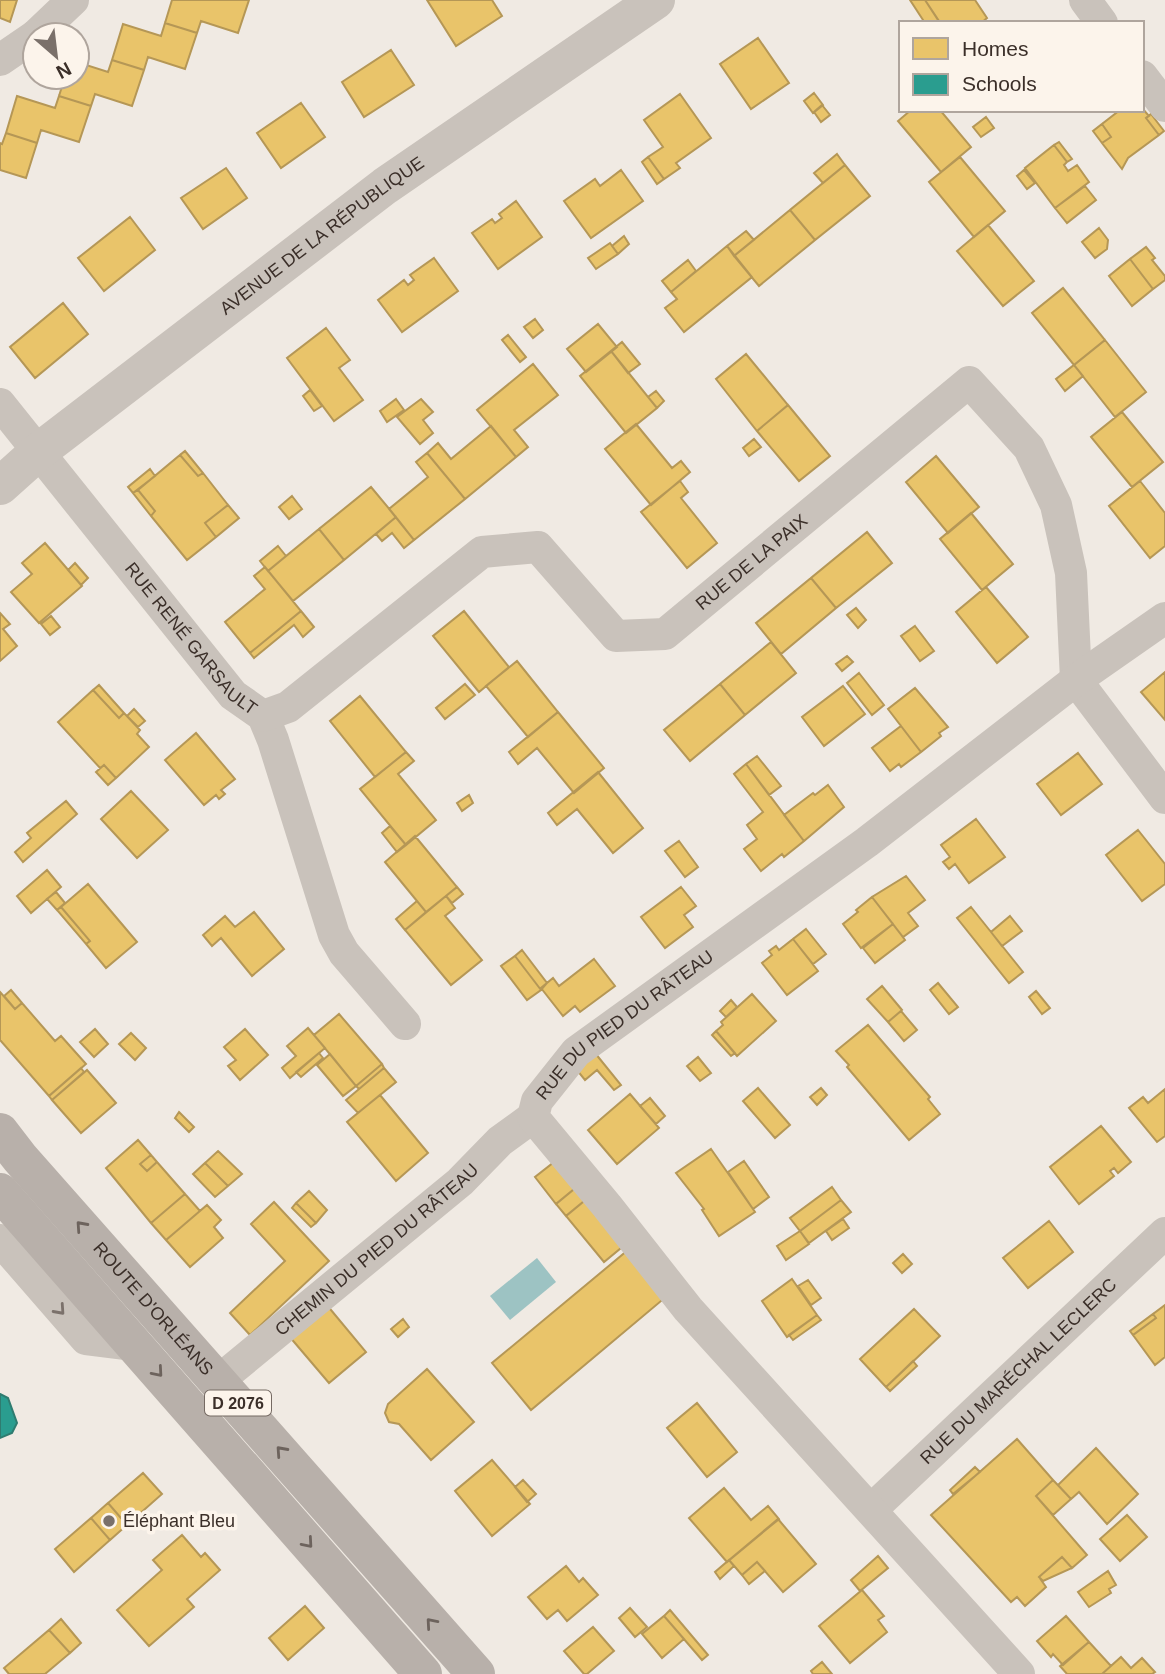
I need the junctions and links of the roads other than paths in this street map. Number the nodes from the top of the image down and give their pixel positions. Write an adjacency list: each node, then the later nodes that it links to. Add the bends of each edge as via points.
1 (73, 0): 4 (street)
2 (656, 0): 11 (street, AVENUE DE LA RÉPUBLIQUE, via 385,186)
3 (1086, 0): 5 (street)
4 (51, 21)
5 (1101, 21)
6 (21, 45): 7 (street)
7 (0, 60)
8 (1144, 79): 9 (street)
9 (1165, 106)
10 (0, 404): 11 (street, RUE RENÉ GARSAULT)
11 (38, 452): 12 (street, AVENUE DE LA RÉPUBLIQUE); 15 (street, RUE RENÉ GARSAULT, via 233,695)
12 (0, 486)
13 (1165, 618): 14 (street, RUE DU PIED DU RÂTEAU)
14 (1076, 680): 15 (street, RUE DE LA PAIX, via 1071,573 1056,505 1029,448 970,382 665,634 616,636 538,547 482,552 288,707); 16 (street); 18 (street, RUE DU PIED DU RÂTEAU, via 867,842 576,1052 537,1101)
15 (263, 716): 17 (street, RUE RENÉ GARSAULT, via 334,935)
16 (1165, 798)
17 (405, 1024)
18 (533, 1117): 24 (street, CHEMIN DU PIED DU RÂTEAU); 25 (street, RUE DU PIED DU RÂTEAU, via 688,1309)
19 (0, 1132): 24 (main road, ROUTE D'ORLÉANS / D 2076, one-way to 19)
20 (0, 1192): 23 (main road, D 2076)
21 (1165, 1233): 25 (street, RUE DU MARÉCHAL LECLERC)
22 (0, 1240): 23 (street, one-way to 23, via 86,1339)
23 (134, 1345): 26 (main road, D 2076, one-way to 26)
24 (218, 1381): 27 (main road, ROUTE D'ORLÉANS / D 2076, one-way to 24)
25 (872, 1509): 28 (street, RUE DU PIED DU RÂTEAU)
26 (423, 1674)
27 (476, 1674)
28 (1019, 1674)

